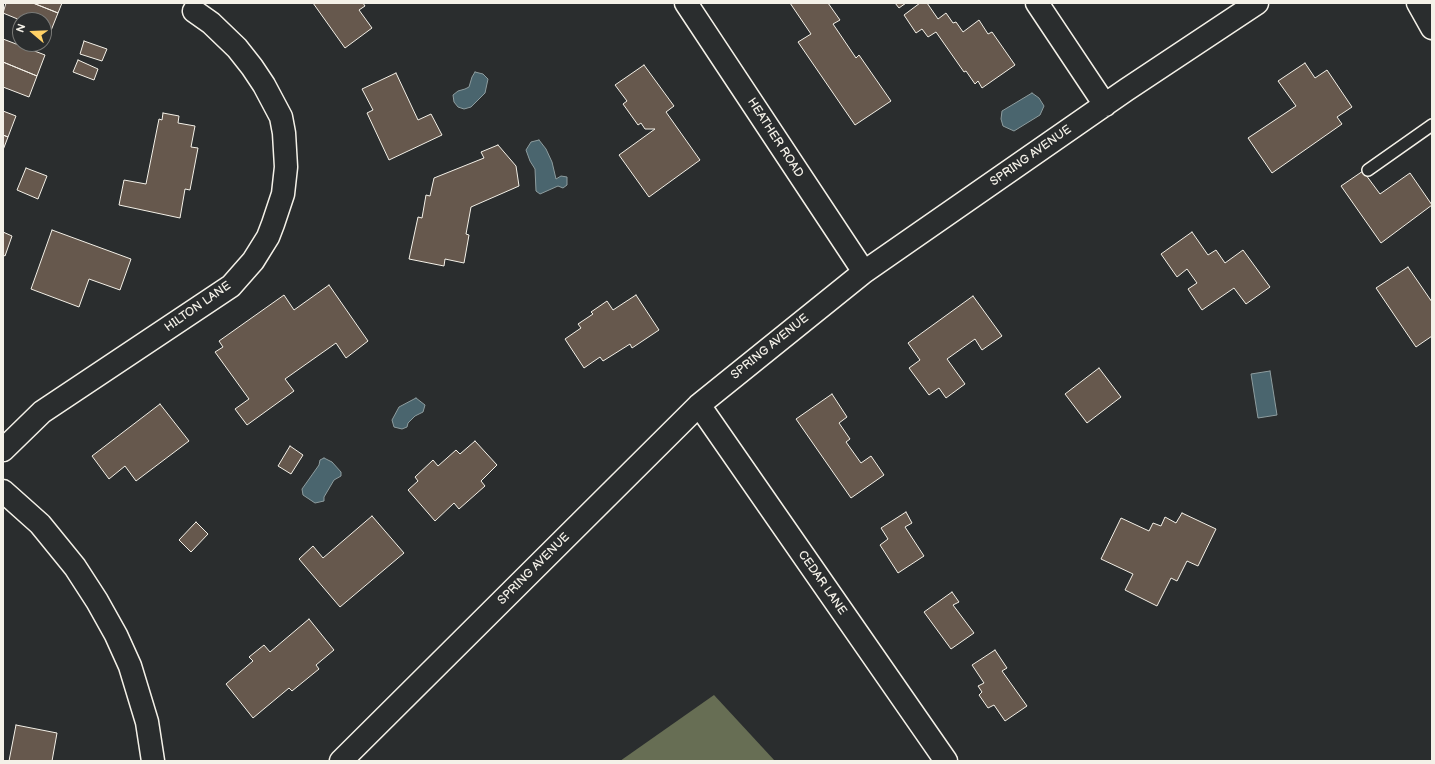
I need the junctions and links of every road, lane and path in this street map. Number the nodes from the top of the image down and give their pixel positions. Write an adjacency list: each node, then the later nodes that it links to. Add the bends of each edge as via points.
1 (686, 3): 10 (street, HEATHER ROAD)
2 (1037, 3): 7 (street)
3 (1257, 3): 7 (street, SPRING AVENUE)
4 (1418, 3): 6 (street)
5 (194, 11): 12 (street, HILTON LANE, via 211,23 252,66 281,117 286,167 284,194 268,237 253,261 231,286 42,412)
6 (1432, 28)
7 (1105, 105): 10 (street, SPRING AVENUE)
8 (1432, 125): 9 (lane)
9 (1368, 170)
10 (864, 272): 11 (street, SPRING AVENUE)
11 (699, 405): 15 (street, SPRING AVENUE); 16 (street, CEDAR LANE)
12 (3, 450)
13 (3, 491): 14 (street, via 40,524 75,567 98,601 130,666 147,722)
14 (153, 761)
15 (341, 761)
16 (946, 761)

